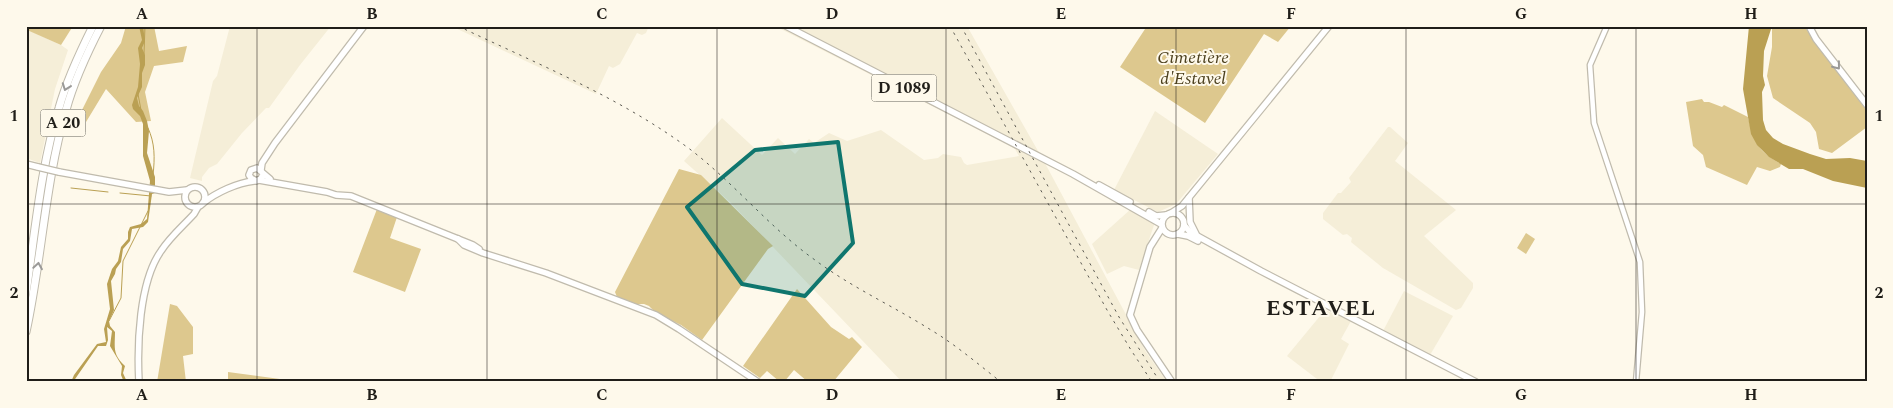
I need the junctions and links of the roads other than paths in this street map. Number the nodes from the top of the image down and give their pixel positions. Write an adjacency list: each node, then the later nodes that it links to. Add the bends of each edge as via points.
1 (93, 26): 33 (highway, A 20, one-way to 33, via 72,72 54,126)
2 (101, 26): 34 (highway, A 20, one-way to 2, via 59,137 78,75)
3 (364, 26): 9 (main road)
4 (786, 26): 13 (main road, D 1089)
5 (1329, 26): 20 (main road)
6 (1606, 26): 39 (street, via 1590,65 1594,123 1640,262 1642,312)
7 (1809, 26): 8 (main road, one-way to 8)
8 (1867, 105)
9 (275, 143): 11 (main road); 12 (main road, via 262,163)
10 (26, 164): 17 (main road, bridge)
11 (251, 170): 12 (main road, via 257,168); 12 (main road, via 250,177); 14 (main road)
12 (259, 176): 14 (main road); 19 (main road); 19 (main road, via 330,189)
13 (1082, 180): 24 (main road, D 1089, via 1092,182 1156,216); 27 (main road, D 1089)
14 (243, 181): 18 (main road)
15 (187, 190): 16 (main road, via 194,186); 17 (main road); 21 (main road, via 184,195)
16 (203, 191): 18 (main road); 22 (main road, via 205,197)
17 (169, 192): 21 (main road)
18 (221, 192): 22 (main road)
19 (338, 194): 36 (main road, via 391,208 481,250 521,262 656,315)
20 (1188, 197): 23 (main road); 30 (main road, via 1190,222)
21 (186, 202): 22 (main road, via 192,207); 26 (main road, via 189,212)
22 (200, 205): 26 (main road)
23 (1182, 206): 24 (main road); 25 (main road)
24 (1169, 214): 25 (main road, via 1178,214); 27 (main road)
25 (1183, 222): 28 (main road); 30 (main road, via 1188,230)
26 (186, 223): 35 (main road, via 160,251 150,271 139,332)
27 (1162, 226): 29 (main road); 31 (main road)
28 (1178, 234): 29 (main road); 32 (main road)
29 (1171, 236): 31 (main road)
30 (1200, 237): 32 (main road)
31 (1152, 244): 37 (main road, via 1130,315)
32 (1261, 271): 38 (main road)
33 (26, 293)
34 (26, 332)
35 (139, 382)
36 (758, 382)
37 (1172, 382)
38 (1476, 382)
39 (1636, 382)

